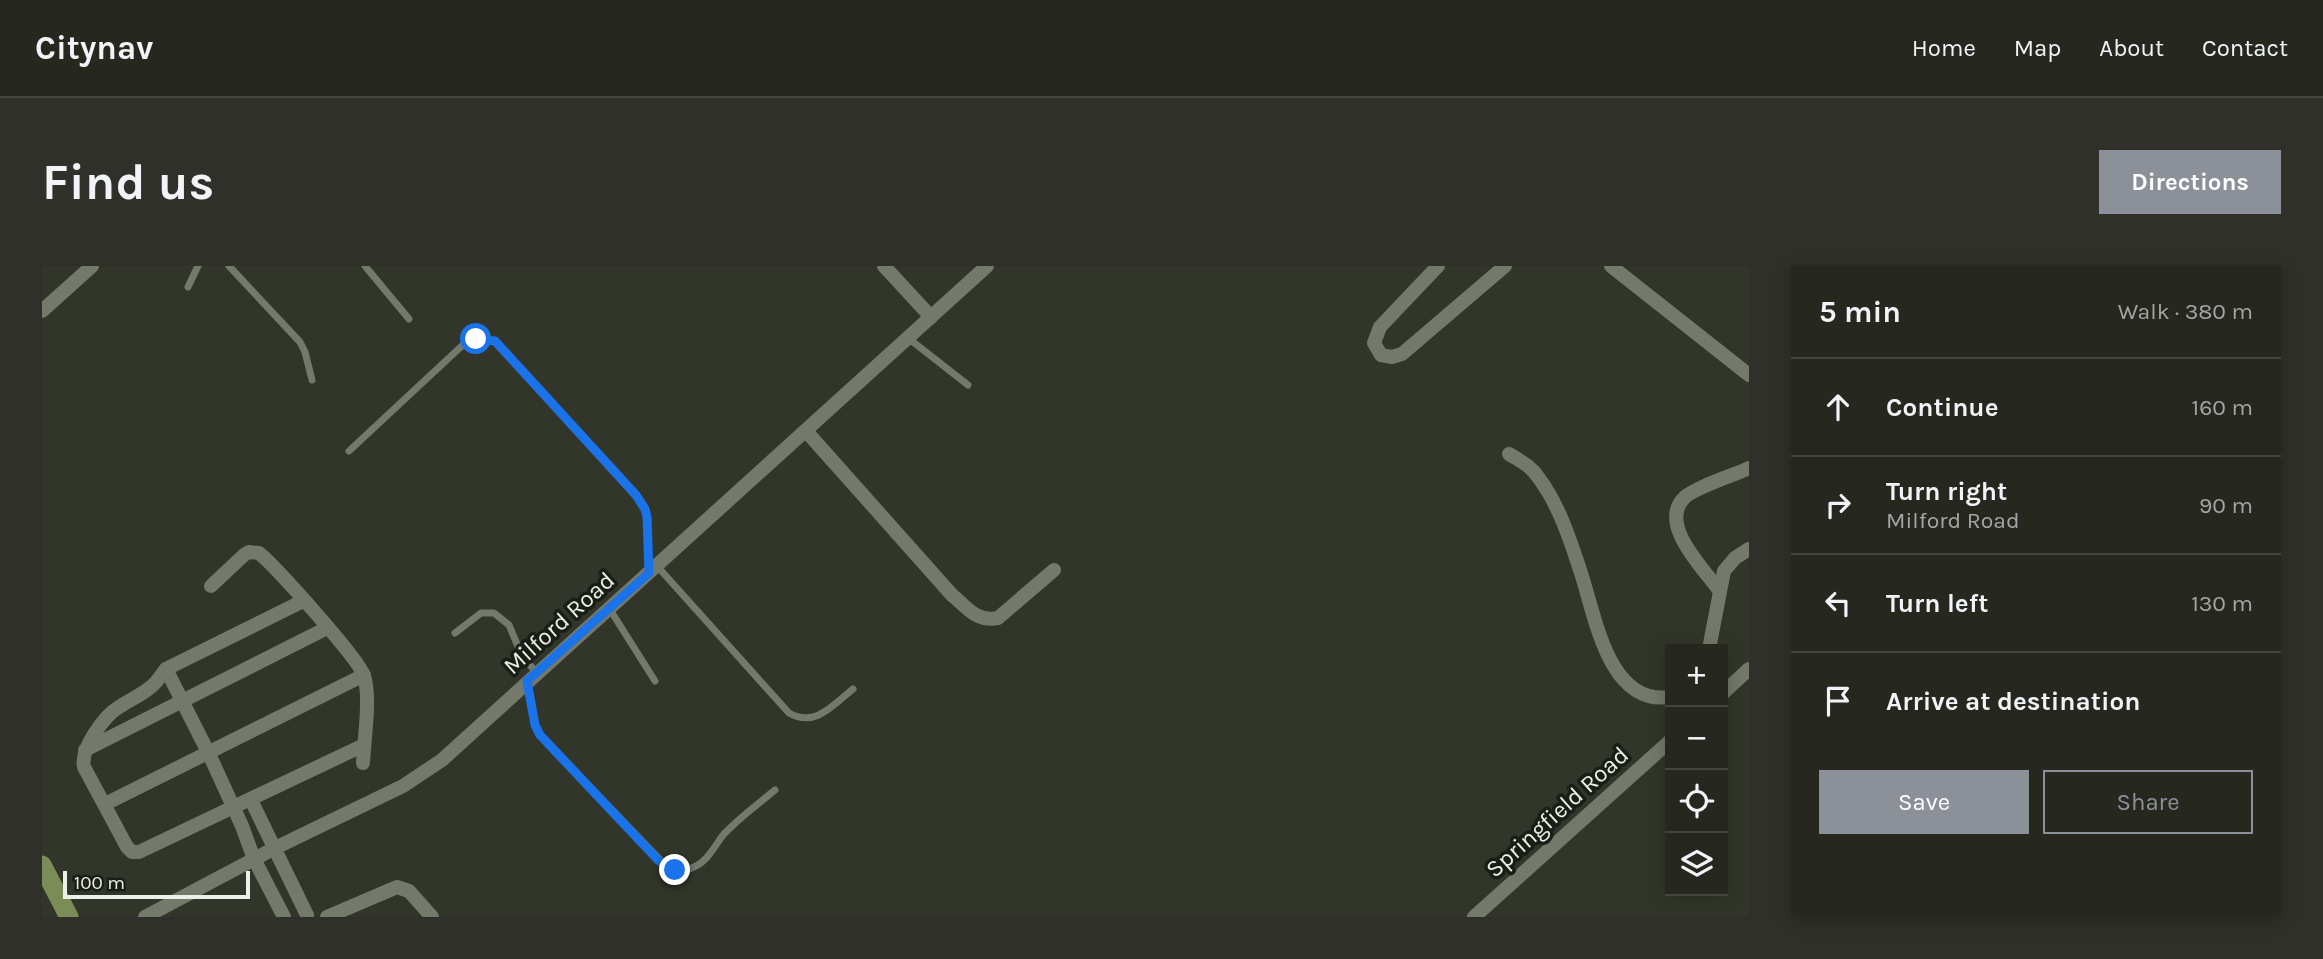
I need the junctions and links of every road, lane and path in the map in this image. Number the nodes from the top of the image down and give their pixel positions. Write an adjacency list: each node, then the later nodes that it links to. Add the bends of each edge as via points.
1 (92, 266): 11 (street)
2 (198, 266): 10 (lane)
3 (229, 266): 16 (lane, via 300,342)
4 (365, 266): 13 (lane)
5 (884, 266): 12 (street)
6 (987, 266): 12 (street, Milford Road)
7 (1438, 266): 8 (street, via 1380,327 1374,343 1381,355 1402,354)
8 (1505, 266)
9 (1611, 266): 15 (street)
10 (188, 287)
11 (42, 311)
12 (932, 317): 14 (street, Milford Road)
13 (410, 319)
14 (908, 338): 17 (lane); 18 (street, Milford Road)
15 (1749, 375)
16 (312, 380)
17 (968, 385)
18 (806, 431): 23 (street, Milford Road); 24 (street, via 952,595 978,618 998,618)
19 (349, 451): 23 (lane, via 465,343 495,341 641,502)
20 (1509, 454): 39 (street, via 1539,478 1557,511 1605,652 1641,694)
21 (1749, 468): 26 (street, via 1686,496 1675,517 1682,539)
22 (1749, 549): 26 (street, via 1728,564)
23 (653, 569): 28 (street, Milford Road); 38 (lane, via 789,713 812,719)
24 (1054, 570)
25 (211, 586): 27 (street, via 244,555 255,552)
26 (1719, 590): 31 (street)
27 (303, 601): 29 (street); 32 (street)
28 (609, 608): 35 (street, Milford Road); 36 (lane)
29 (327, 628): 34 (street); 40 (street)
30 (455, 633): 35 (lane, via 481,613 494,613 509,625)
31 (1710, 644)
32 (166, 669): 40 (street); 43 (street, via 150,689 112,712)
33 (1749, 669): 37 (street)
34 (364, 675): 41 (street); 44 (street)
35 (532, 677): 46 (lane, via 535,725 540,735 667,867 685,870 704,861 726,832); 52 (street, Milford Road, via 418,777)
36 (656, 681)
37 (1728, 688)
38 (853, 689)
39 (1665, 697)
40 (183, 701): 43 (street); 44 (street)
41 (364, 745): 45 (street); 47 (street)
42 (1665, 746): 65 (street, Springfield Road)
43 (85, 750): 48 (street, via 85,767)
44 (209, 754): 48 (street); 49 (street)
45 (363, 763)
46 (775, 790)
47 (251, 800): 49 (street); 50 (street)
48 (106, 804): 49 (street, via 132,852 148,849)
49 (234, 808): 51 (street)
50 (265, 828): 51 (street); 52 (street)
51 (247, 837): 53 (street)
52 (275, 848): 53 (street, Milford Road); 55 (street)
53 (254, 859): 56 (street); 61 (street, Milford Road)
54 (42, 865): 60 (street)
55 (287, 873): 56 (street); 58 (street)
56 (267, 882): 62 (street)
57 (42, 892): 59 (street)
58 (305, 916)
59 (55, 917)
60 (69, 917)
61 (145, 917)
62 (284, 917)
63 (327, 917): 64 (street, via 397,887 409,891)
64 (432, 917)
65 (1475, 917)

